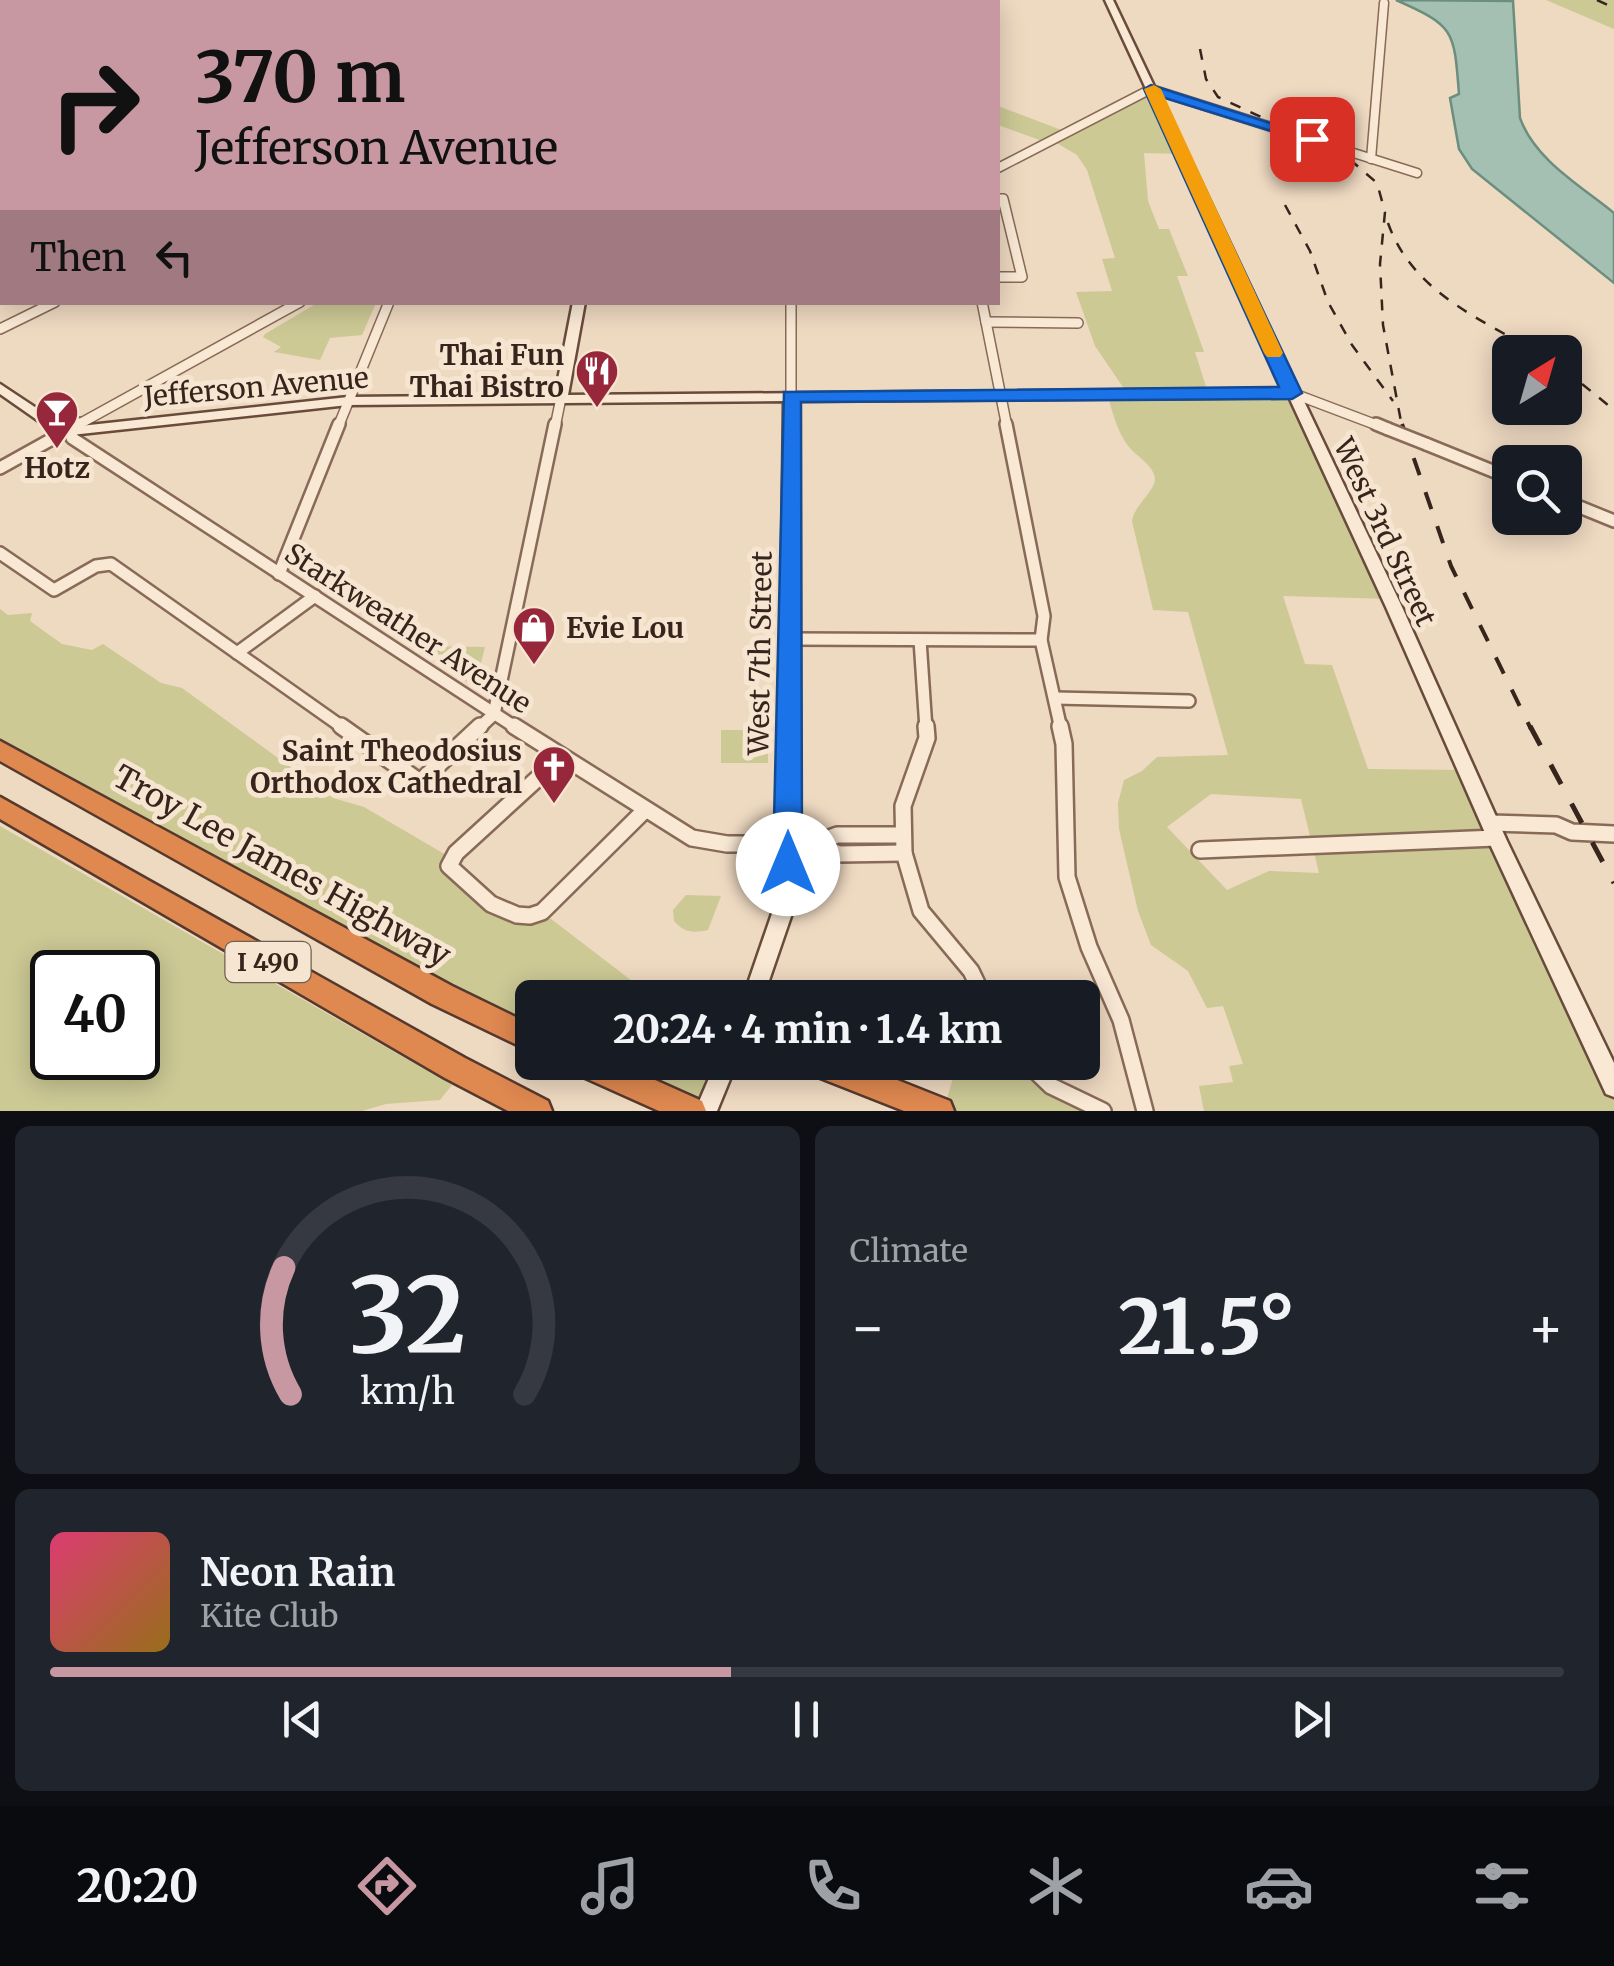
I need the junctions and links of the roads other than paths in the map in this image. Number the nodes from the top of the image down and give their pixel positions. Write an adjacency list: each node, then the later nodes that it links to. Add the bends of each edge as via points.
1 (1109, 0): 3 (street, West 3rd Street)
2 (1384, 3): 4 (street)
3 (1151, 89): 4 (street); 5 (street); 19 (street, West 3rd Street)
4 (1371, 159): 6 (street)
5 (1000, 167)
6 (1417, 173)
7 (1000, 200): 8 (street, via 1022,276)
8 (1000, 277)
9 (49, 305): 17 (street)
10 (295, 305): 24 (street)
11 (388, 305): 23 (street)
12 (578, 305): 22 (street)
13 (791, 305): 21 (street, West 7th Street)
14 (983, 305): 15 (street)
15 (986, 322): 16 (street); 20 (street)
16 (1078, 322)
17 (0, 329)
18 (0, 388): 24 (street, Starkweather Avenue)
19 (1292, 393): 20 (street, Jefferson Avenue); 26 (street, Jefferson Avenue, bridge); 43 (street, West 3rd Street)
20 (999, 395): 21 (street, Jefferson Avenue); 34 (street, via 1044,616)
21 (791, 396): 22 (street, Jefferson Avenue); 32 (street, West 7th Street)
22 (560, 398): 23 (street, Jefferson Avenue); 38 (street)
23 (348, 401): 24 (street, Jefferson Avenue); 30 (street)
24 (71, 431): 25 (street); 30 (street, Starkweather Avenue, via 72,438)
25 (0, 468)
26 (1492, 471)
27 (1582, 508): 28 (street)
28 (1614, 521)
29 (0, 553): 35 (street, via 54,590 105,563)
30 (280, 574): 31 (street, Starkweather Avenue)
31 (315, 596): 35 (street); 38 (street, Starkweather Avenue)
32 (791, 639): 33 (street); 46 (street, West 7th Street)
33 (920, 640): 34 (street); 45 (street, via 927,738 903,806)
34 (1041, 640): 36 (street)
35 (237, 653): 38 (street, via 420,782)
36 (1056, 698): 37 (street); 63 (street, via 1064,744 1067,876 1121,1020)
37 (1189, 701)
38 (494, 714): 40 (street, Starkweather Avenue)
39 (0, 750): 52 (highway, Troy Lee James Highway / I 490)
40 (560, 758): 42 (street, Starkweather Avenue); 42 (street, via 449,866 514,917 542,912)
41 (0, 808): 58 (highway, I 490)
42 (644, 811): 46 (street, Starkweather Avenue, via 709,843)
43 (1493, 831): 44 (street, via 1556,825); 48 (street); 57 (street, West 3rd Street)
44 (1614, 834)
45 (901, 835): 47 (street, Starkweather Avenue, via 836,835); 49 (street)
46 (788, 844): 47 (street, Starkweather Avenue); 50 (street, West 7th Street, via 788,896)
47 (814, 844): 49 (street, Starkweather Avenue, via 839,854)
48 (1200, 850)
49 (904, 853): 51 (street, via 921,912)
50 (759, 980)
51 (975, 980)
52 (515, 1032)
53 (622, 1080): 59 (highway)
54 (719, 1080): 60 (street)
55 (861, 1080): 61 (highway)
56 (1045, 1080): 62 (street)
57 (1614, 1086)
58 (538, 1111)
59 (692, 1111)
60 (706, 1111)
61 (940, 1111)
62 (1103, 1111)
63 (1145, 1111)

